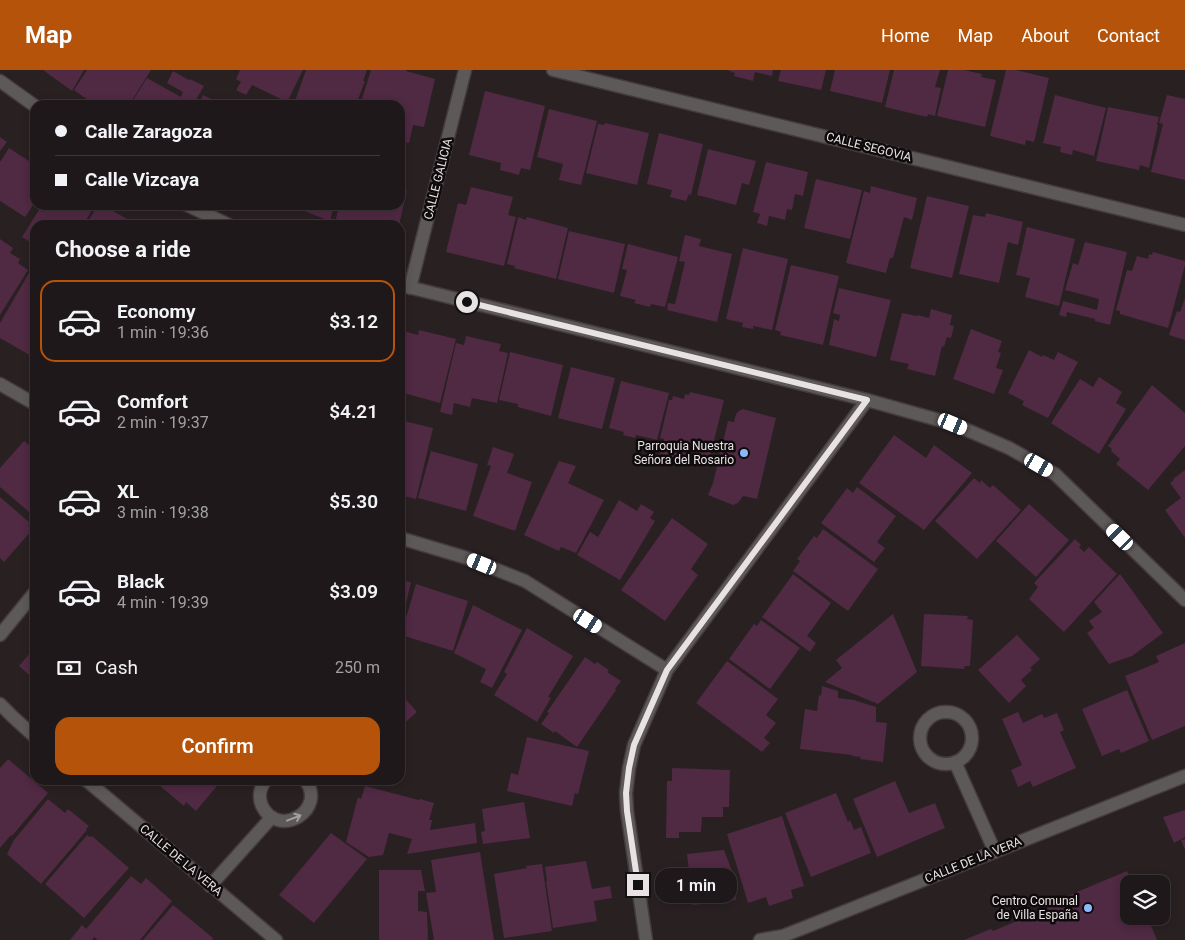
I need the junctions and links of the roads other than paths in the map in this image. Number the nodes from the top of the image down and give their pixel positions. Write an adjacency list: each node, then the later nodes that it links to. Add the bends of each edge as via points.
1 (465, 70): 8 (street, CALLE GALICIA)
2 (553, 70): 7 (street, CALLE SEGOVIA)
3 (0, 81): 4 (street)
4 (30, 102)
5 (198, 210): 6 (street)
6 (218, 220)
7 (1185, 225)
8 (405, 286): 10 (street)
9 (0, 384): 11 (street)
10 (867, 400): 14 (street, via 953,424 1008,448 1055,474); 16 (street)
11 (30, 401)
12 (405, 539): 16 (street, via 467,558 525,581)
13 (30, 598): 15 (street)
14 (1185, 600)
15 (0, 635)
16 (667, 670): 28 (street, via 634,745 626,793)
17 (0, 704): 18 (street)
18 (30, 732)
19 (955, 762): 19 (street, via 971,746 971,730 960,716 944,712 936,714 928,719 920,734 923,750 936,762); 25 (street)
20 (1185, 776): 25 (street, CALLE DE LA VERA)
21 (92, 785): 26 (street, CALLE DE LA VERA)
22 (262, 785): 24 (street, via 261,803)
23 (308, 785): 24 (street, one-way to 23, via 290,820 306,811 311,793)
24 (272, 817): 26 (street)
25 (994, 852): 29 (street, CALLE DE LA VERA, via 783,936)
26 (210, 886): 27 (street, CALLE DE LA VERA)
27 (276, 940)
28 (646, 940)
29 (760, 940)

